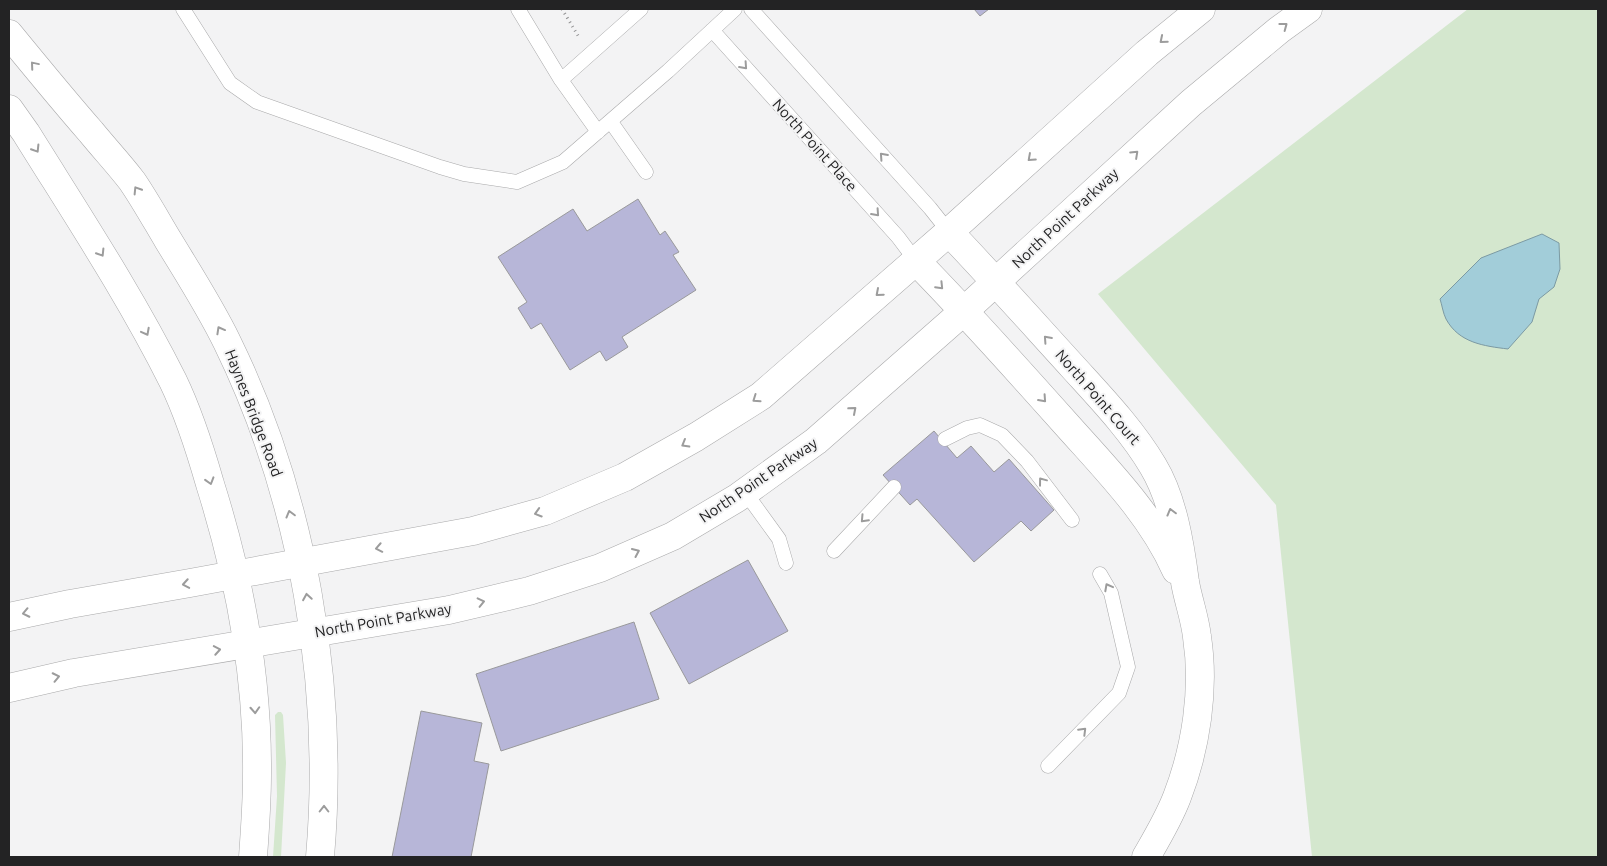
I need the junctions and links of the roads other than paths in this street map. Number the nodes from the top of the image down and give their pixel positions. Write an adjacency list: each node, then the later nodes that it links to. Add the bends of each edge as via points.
1 (183, 9): 13 (lane, via 230,83 257,102 464,174 517,182 563,162)
2 (518, 9): 10 (lane)
3 (641, 9): 10 (lane)
4 (735, 9): 8 (lane)
5 (751, 9): 15 (lane, one-way to 5)
6 (1201, 9): 15 (street, one-way to 15, via 1147,53)
7 (1308, 9): 17 (street, North Point Parkway, one-way to 7, via 1191,102)
8 (712, 30): 12 (lane); 16 (lane, North Point Place, one-way to 16)
9 (9, 34): 24 (street, Haynes Bridge Road, one-way to 9, via 272,452 227,342 200,293 131,181)
10 (561, 80): 13 (lane)
11 (9, 109): 27 (street, one-way to 27, via 123,289 173,382 190,420 208,475 225,530)
12 (610, 122): 13 (lane); 14 (lane)
13 (598, 132)
14 (646, 172)
15 (949, 232): 16 (street); 17 (street, North Point Court)
16 (916, 261): 18 (street, North Point Court, one-way to 18); 24 (street, one-way to 24, via 761,396 696,438 625,477 545,511 473,531)
17 (996, 282): 18 (street, North Point Parkway); 28 (street, North Point Court, one-way to 17, via 1170,506 1154,468 1131,432)
18 (964, 311): 21 (street, North Point Parkway, one-way to 18, via 816,442); 28 (street, North Point Court, one-way to 28, via 1126,492 1172,559)
19 (945, 439): 22 (lane, one-way to 19, via 1027,461 1002,435 980,426 967,428)
20 (894, 487): 23 (lane, one-way to 23)
21 (745, 492): 25 (lane, via 779,538); 30 (street, North Point Parkway, one-way to 21, via 449,610 529,591 600,568 673,536)
22 (1072, 520)
23 (834, 551)
24 (301, 562): 27 (street); 30 (street, Haynes Bridge Road, one-way to 24)
25 (786, 562)
26 (1100, 574): 33 (lane, one-way to 26, via 1119,693 1128,667 1111,593)
27 (234, 575): 29 (street, one-way to 29); 31 (street)
28 (1187, 594): 36 (street, North Point Court, via 1197,637 1200,678 1196,720 1177,796)
29 (9, 616)
30 (313, 632): 31 (street, North Point Parkway); 35 (street, Haynes Bridge Road, one-way to 30, via 324,816 323,758 320,674)
31 (247, 644): 32 (street, North Point Parkway, one-way to 31, via 74,673); 34 (street, one-way to 34, via 254,694 257,775)
32 (9, 688)
33 (1048, 766)
34 (253, 857)
35 (320, 857)
36 (1146, 857)

